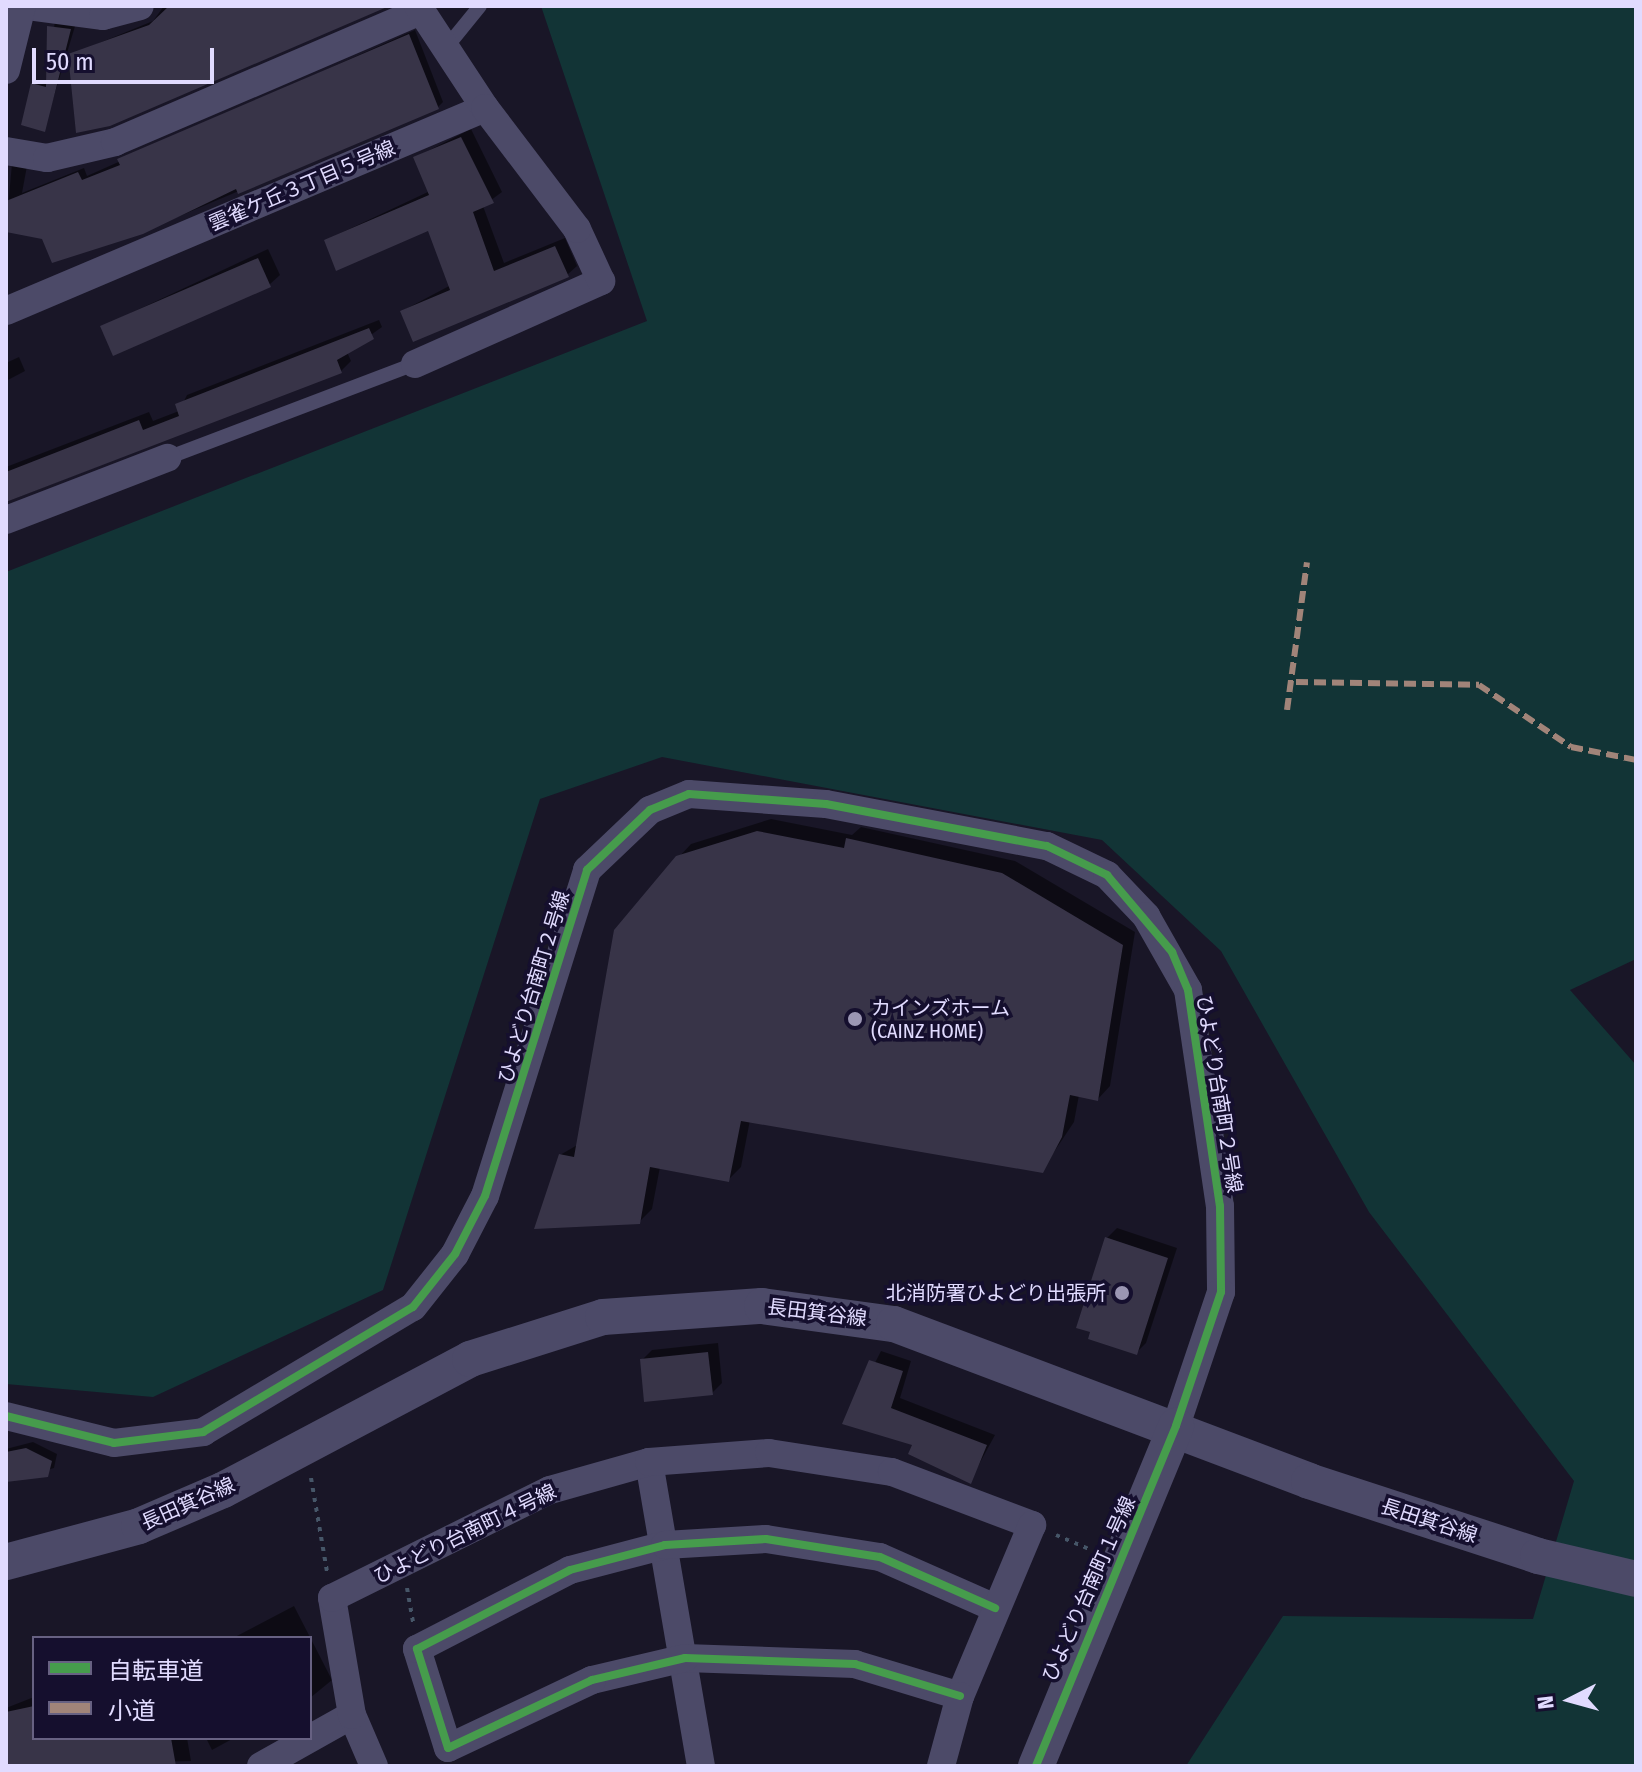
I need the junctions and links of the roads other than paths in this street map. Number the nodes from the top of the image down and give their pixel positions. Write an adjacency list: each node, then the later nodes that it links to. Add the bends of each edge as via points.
1 (25, 6): 2 (street, via 103,16); 6 (street)
2 (140, 6)
3 (480, 6): 5 (lane)
4 (419, 8): 5 (street); 8 (street, via 115,142 47,158)
5 (445, 49): 7 (street)
6 (6, 70)
7 (485, 108): 9 (street, 雲雀ケ丘３丁目５号線); 10 (street, via 577,229 601,281)
8 (6, 151)
9 (6, 311)
10 (415, 364): 11 (lane)
11 (167, 458): 12 (street)
12 (6, 520)
13 (6, 1416): 14 (street, ひよどり台南町２号線, via 114,1443 203,1432 413,1307 455,1254 485,1196 587,870 650,810 689,794 826,804 1047,846 1107,875 1146,916 1188,990 1220,1206 1221,1292)
14 (1176, 1426): 17 (street, 長田箕谷線, via 894,1324 762,1306 671,1308 603,1317 470,1359 223,1490 139,1526); 18 (street, 長田箕谷線, via 1366,1500 1538,1556); 29 (street, ひよどり台南町１号線)
15 (649, 1462): 16 (street); 19 (street, ひよどり台南町４号線, via 769,1453 827,1460 892,1472 1032,1525); 22 (street, ひよどり台南町４号線, via 550,1490 332,1598)
16 (665, 1545): 19 (street, via 766,1539 880,1557); 20 (street); 20 (street, via 570,1570 417,1649 448,1748 592,1680)
17 (6, 1562)
18 (1636, 1579)
19 (995, 1608): 21 (street)
20 (685, 1658): 21 (street, via 855,1664); 27 (street)
21 (960, 1696): 28 (street)
22 (352, 1715): 23 (street); 26 (street)
23 (312, 1737)
24 (307, 1740): 25 (street)
25 (261, 1766)
26 (374, 1766)
27 (701, 1766)
28 (941, 1766)
29 (1036, 1766)

